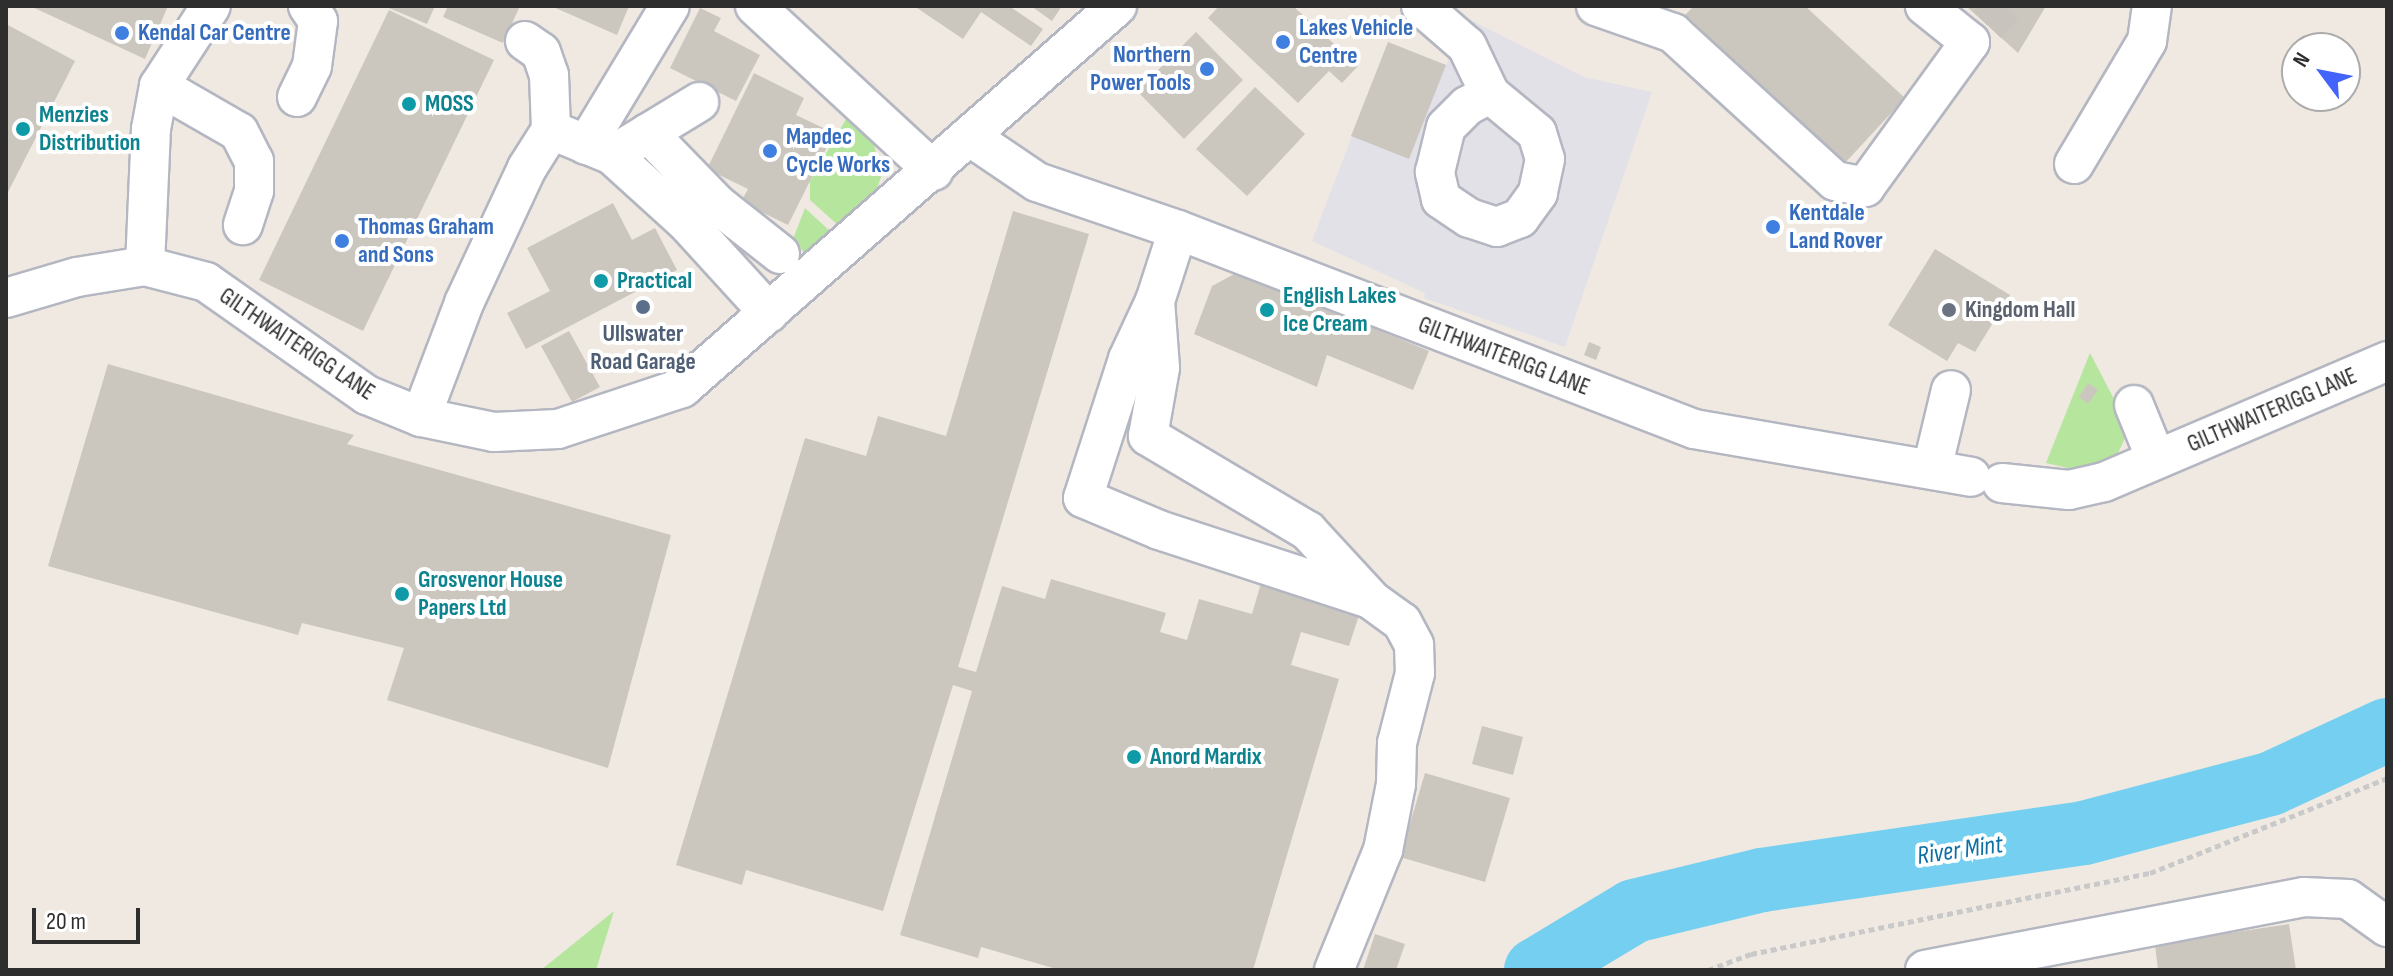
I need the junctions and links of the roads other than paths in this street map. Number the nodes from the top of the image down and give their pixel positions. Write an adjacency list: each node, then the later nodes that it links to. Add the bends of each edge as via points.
1 (211, 6): 11 (street)
2 (308, 6): 13 (street, via 318,21 312,66)
3 (670, 6): 18 (street)
4 (755, 6): 20 (street)
5 (1117, 6): 17 (street, GILTHWAITERIGG LANE)
6 (1421, 6): 12 (street, via 1467,46)
7 (1596, 6): 8 (street, via 1673,33 1835,181 1865,187 1979,34)
8 (1925, 6)
9 (2152, 6): 19 (street, via 2147,41)
10 (525, 41): 15 (street, via 541,52 549,75)
11 (159, 86): 21 (street, via 239,132 254,161 254,191); 24 (street, via 151,129)
12 (1490, 94)
13 (297, 97)
14 (699, 102): 16 (street)
15 (551, 130): 18 (street); 31 (street, via 527,168 464,303)
16 (648, 133): 18 (street); 23 (street, via 718,205)
17 (969, 136): 20 (street, GILTHWAITERIGG LANE); 22 (street, GILTHWAITERIGG LANE, via 1037,182)
18 (599, 150): 27 (street, via 686,222)
19 (2074, 164)
20 (934, 171): 27 (street, GILTHWAITERIGG LANE)
21 (243, 225)
22 (1178, 230): 26 (street); 33 (street, GILTHWAITERIGG LANE, via 1694,429)
23 (780, 254)
24 (145, 266): 25 (street, GILTHWAITERIGG LANE, via 77,277); 31 (street, GILTHWAITERIGG LANE, via 206,282 367,395)
25 (6, 298)
26 (1155, 301): 34 (street, via 1160,368 1148,436 1308,531); 34 (street, via 1128,359 1083,498 1159,530)
27 (769, 313): 31 (street, GILTHWAITERIGG LANE, via 682,388 622,413 558,429 494,432)
28 (2387, 361): 32 (street, GILTHWAITERIGG LANE)
29 (1951, 390): 33 (street)
30 (2134, 405): 32 (street, GILTHWAITERIGG LANE)
31 (421, 417)
32 (2156, 459): 33 (street, GILTHWAITERIGG LANE, via 2104,482 2069,490)
33 (1932, 469)
34 (1370, 599): 37 (street, via 1402,622 1414,645 1415,673 1397,743 1396,784 1383,850)
35 (2387, 927): 36 (street, via 2348,899 2304,897)
36 (1970, 966): 38 (street)
37 (1334, 970)
38 (1925, 970)

